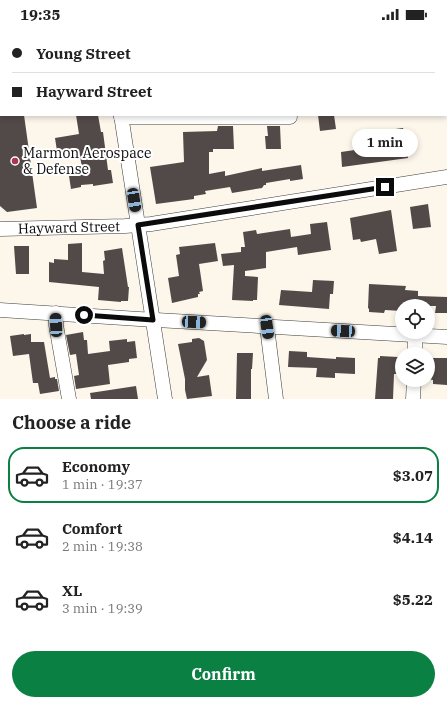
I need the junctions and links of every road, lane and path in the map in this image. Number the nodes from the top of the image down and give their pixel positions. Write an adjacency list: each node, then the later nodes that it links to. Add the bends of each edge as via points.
1 (121, 116): 2 (street); 4 (street)
2 (290, 117)
3 (447, 177): 4 (street, Hayward Street)
4 (138, 225): 5 (street, Hayward Street); 8 (street)
5 (0, 229)
6 (0, 310): 7 (street)
7 (56, 313): 8 (street); 14 (street)
8 (153, 320): 9 (street); 15 (street)
9 (267, 327): 10 (street); 16 (street)
10 (395, 334)
11 (435, 336): 12 (street)
12 (447, 337)
13 (414, 387): 17 (street)
14 (69, 399)
15 (165, 399)
16 (276, 399)
17 (413, 399)

